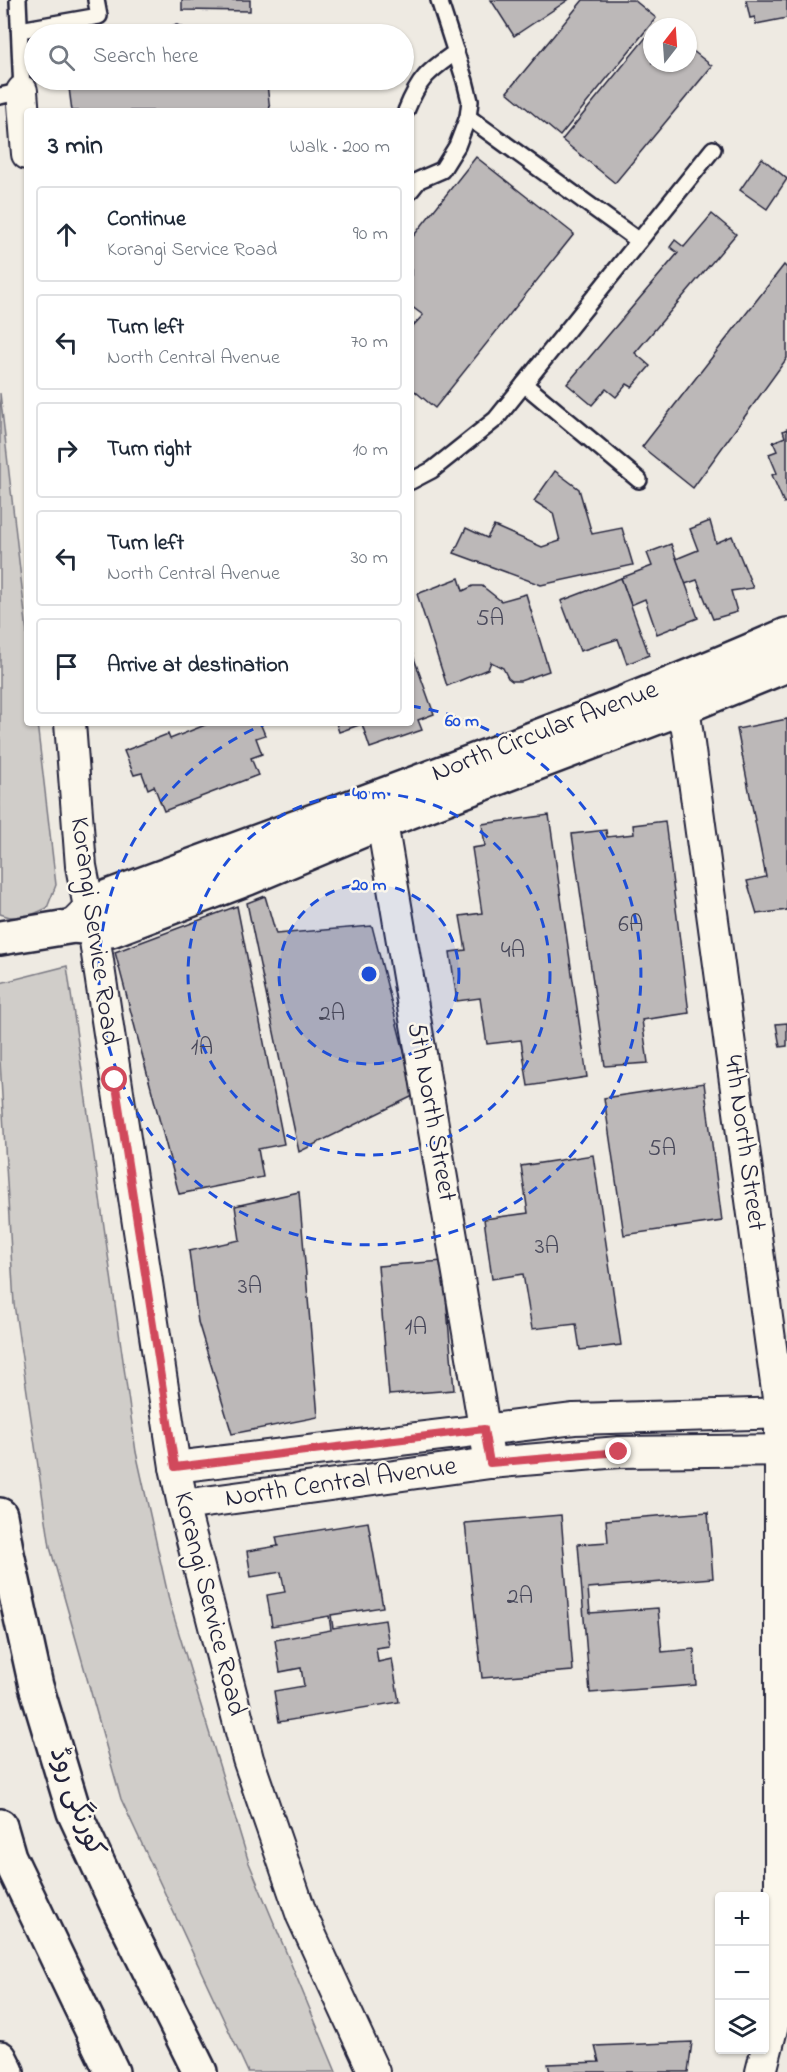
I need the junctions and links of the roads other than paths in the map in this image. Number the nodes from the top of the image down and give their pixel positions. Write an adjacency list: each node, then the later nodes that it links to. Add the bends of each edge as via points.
1 (18, 0): 6 (lane)
2 (96, 0): 4 (lane, via 99,16)
3 (439, 0): 7 (lane)
4 (54, 24)
5 (24, 29): 6 (lane)
6 (20, 30): 8 (lane)
7 (456, 52): 9 (lane, via 432,68 416,88); 10 (lane, via 470,101)
8 (11, 93): 11 (street)
9 (407, 108)
10 (468, 117): 13 (lane, via 442,170); 14 (lane)
11 (24, 143)
12 (713, 149): 14 (lane)
13 (415, 185)
14 (639, 241): 15 (lane)
15 (524, 384): 16 (lane, via 496,419 432,470); 17 (lane)
16 (414, 479)
17 (639, 480)
18 (787, 635): 20 (street, North Circular Avenue)
19 (787, 665): 20 (street, North Circular Avenue)
20 (680, 694): 22 (street, North Circular Avenue); 25 (street, 4th North Street)
21 (70, 726): 23 (street, Korangi Service Road)
22 (380, 809): 23 (street, North Circular Avenue, via 100,900); 26 (street, 5th North Street)
23 (86, 922): 24 (street, North Circular Avenue); 29 (street, Korangi Service Road)
24 (0, 938)
25 (784, 1413): 26 (street, North Central Avenue, via 574,1419); 27 (street, 4th North Street)
26 (484, 1429): 28 (street, 5th North Street); 29 (street, North Central Avenue)
27 (784, 1450): 28 (street, North Central Avenue, via 619,1452); 38 (street, 4th North Street, via 780,1997)
28 (490, 1463): 30 (street, North Central Avenue)
29 (175, 1467): 30 (street, Korangi Service Road)
30 (183, 1505): 37 (street, Korangi Service Road, via 248,1759 302,1916)
31 (0, 1515): 36 (street, کورنگی روڈ, via 36,1686 74,1812)
32 (0, 1826): 35 (street, via 9,1857)
33 (0, 2058): 34 (street)
34 (7, 2072)
35 (112, 2072)
36 (200, 2072)
37 (374, 2072)
38 (761, 2072)

